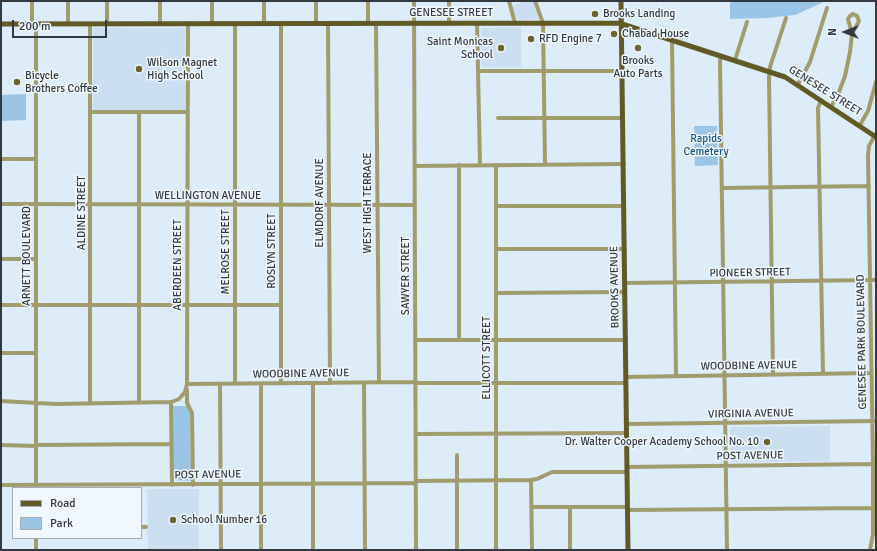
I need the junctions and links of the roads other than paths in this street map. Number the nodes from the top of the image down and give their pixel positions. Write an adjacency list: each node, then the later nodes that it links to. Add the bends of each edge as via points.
1 (32, 1): 34 (street, ARNETT BOULEVARD)
2 (68, 1): 35 (street)
3 (107, 1): 37 (street)
4 (160, 1): 18 (street)
5 (212, 1): 20 (street)
6 (264, 1): 22 (street)
7 (316, 1): 24 (street)
8 (368, 1): 26 (street)
9 (414, 1): 28 (street, SAWYER STREET)
10 (449, 1): 29 (street)
11 (509, 1): 31 (street)
12 (535, 1): 32 (street)
13 (621, 1): 38 (main road)
14 (624, 1): 38 (main road)
15 (827, 8): 48 (street, via 808,66)
16 (786, 18): 46 (street)
17 (747, 22): 42 (street)
18 (160, 23): 19 (main road, GENESEE STREET); 37 (main road, GENESEE STREET)
19 (188, 23): 20 (main road, GENESEE STREET); 52 (street, ABERDEEN STREET)
20 (212, 23): 21 (main road, GENESEE STREET)
21 (235, 23): 22 (main road, GENESEE STREET); 76 (street, MELROSE STREET)
22 (264, 23): 23 (main road, GENESEE STREET)
23 (281, 23): 24 (main road, GENESEE STREET); 77 (street, ROSLYN STREET)
24 (316, 23): 25 (main road, GENESEE STREET)
25 (328, 23): 26 (main road, GENESEE STREET); 78 (street, ELMDORF AVENUE)
26 (368, 23): 27 (main road, GENESEE STREET)
27 (376, 23): 28 (main road, GENESEE STREET); 79 (street, WEST HIGH TERRACE)
28 (414, 23): 29 (main road, GENESEE STREET); 66 (street, SAWYER STREET)
29 (449, 23): 30 (main road, GENESEE STREET)
30 (477, 23): 31 (main road, GENESEE STREET); 43 (street)
31 (515, 23): 32 (main road, GENESEE STREET)
32 (543, 23): 38 (main road, GENESEE STREET); 44 (street)
33 (1, 24): 34 (main road, GENESEE STREET)
34 (34, 24): 35 (main road, GENESEE STREET); 60 (street, ARNETT BOULEVARD)
35 (68, 24): 36 (main road, GENESEE STREET)
36 (90, 24): 37 (main road, GENESEE STREET); 51 (street, ALDINE STREET)
37 (107, 24)
38 (622, 24): 40 (main road, GENESEE STREET); 45 (main road, BROOKS AVENUE)
39 (852, 34): 50 (street, via 844,81)
40 (672, 40): 41 (main road, GENESEE STREET); 91 (street)
41 (721, 56): 42 (main road, GENESEE STREET); 69 (street)
42 (735, 60): 46 (main road, GENESEE STREET)
43 (478, 71): 44 (street); 64 (street)
44 (543, 71): 45 (street); 56 (street)
45 (623, 71): 55 (main road, BROOKS AVENUE)
46 (770, 71): 48 (main road, GENESEE STREET); 70 (street)
47 (876, 82): 57 (street, via 868,111)
48 (798, 84): 49 (main road, GENESEE STREET)
49 (821, 100): 50 (main road, GENESEE STREET); 68 (street, via 818,107)
50 (831, 107): 57 (main road, GENESEE STREET)
51 (90, 112): 53 (street); 74 (street, ALDINE STREET)
52 (187, 112): 53 (street); 75 (street, ABERDEEN STREET)
53 (140, 113): 72 (street)
54 (498, 118): 56 (street)
55 (623, 118): 56 (street); 62 (main road, BROOKS AVENUE)
56 (544, 119): 61 (street)
57 (860, 125): 58 (main road, GENESEE STREET)
58 (876, 136): 67 (street, GENESEE PARK BOULEVARD, via 868,149)
59 (1, 159): 60 (street)
60 (36, 159): 73 (street, ARNETT BOULEVARD)
61 (545, 164): 62 (street); 65 (street)
62 (624, 164): 82 (main road, BROOKS AVENUE)
63 (459, 165): 64 (street); 66 (street); 104 (street)
64 (480, 165): 65 (street)
65 (496, 165): 81 (street, ELLICOTT STREET)
66 (415, 166): 80 (street, SAWYER STREET)
67 (869, 186): 68 (street); 87 (street, GENESEE PARK BOULEVARD)
68 (820, 187): 70 (street); 90 (street)
69 (722, 188): 70 (street); 92 (street)
70 (771, 188): 89 (street)
71 (1, 204): 73 (street, WELLINGTON AVENUE)
72 (139, 204): 74 (street, WELLINGTON AVENUE); 75 (street, WELLINGTON AVENUE); 99 (street)
73 (36, 205): 74 (street, WELLINGTON AVENUE); 86 (street, ARNETT BOULEVARD)
74 (90, 205): 98 (street, ALDINE STREET)
75 (187, 205): 76 (street, WELLINGTON AVENUE); 100 (street, ABERDEEN STREET)
76 (235, 205): 77 (street, WELLINGTON AVENUE); 101 (street, MELROSE STREET)
77 (281, 205): 78 (street, WELLINGTON AVENUE); 102 (street, ROSLYN STREET)
78 (329, 205): 79 (street, WELLINGTON AVENUE); 117 (street, ELMDORF AVENUE)
79 (377, 205): 80 (street, WELLINGTON AVENUE); 115 (street, WEST HIGH TERRACE)
80 (415, 205): 103 (street, SAWYER STREET)
81 (496, 206): 82 (street); 83 (street, ELLICOTT STREET)
82 (624, 206): 84 (main road, BROOKS AVENUE)
83 (496, 249): 84 (street); 95 (street, ELLICOTT STREET)
84 (625, 249): 93 (main road, BROOKS AVENUE)
85 (1, 259): 86 (street)
86 (36, 259): 97 (street, ARNETT BOULEVARD)
87 (870, 280): 88 (street, PIONEER STREET); 90 (street, PIONEER STREET); 109 (street, GENESEE PARK BOULEVARD)
88 (876, 280)
89 (772, 281): 90 (street, PIONEER STREET); 92 (street, PIONEER STREET); 112 (street)
90 (821, 281): 110 (street)
91 (675, 282): 92 (street, PIONEER STREET); 93 (street, PIONEER STREET); 113 (street)
92 (723, 282): 111 (street)
93 (625, 284): 94 (main road, BROOKS AVENUE)
94 (625, 292): 95 (street); 106 (main road, BROOKS AVENUE)
95 (496, 293): 105 (street, ELLICOTT STREET)
96 (1, 305): 97 (street)
97 (36, 305): 98 (street); 108 (street, ARNETT BOULEVARD)
98 (91, 306): 99 (street); 130 (street, ALDINE STREET)
99 (140, 306): 100 (street); 131 (street)
100 (187, 306): 101 (street); 126 (street, ABERDEEN STREET)
101 (235, 306): 102 (street); 123 (street, MELROSE STREET)
102 (281, 306): 125 (street, ROSLYN STREET)
103 (415, 340): 104 (street); 119 (street, SAWYER STREET)
104 (459, 340): 105 (street)
105 (496, 340): 106 (street); 120 (street, ELLICOTT STREET)
106 (626, 340): 114 (main road, BROOKS AVENUE)
107 (1, 353): 108 (street)
108 (36, 353): 128 (street, ARNETT BOULEVARD)
109 (871, 373): 110 (street, WOODBINE AVENUE); 133 (street, GENESEE PARK BOULEVARD)
110 (822, 374): 112 (street, WOODBINE AVENUE)
111 (725, 375): 112 (street, WOODBINE AVENUE); 113 (street, WOODBINE AVENUE); 134 (street)
112 (773, 375)
113 (676, 376): 114 (street, WOODBINE AVENUE)
114 (626, 377): 121 (main road, BROOKS AVENUE)
115 (378, 382): 118 (street, WOODBINE AVENUE); 119 (street, WOODBINE AVENUE)
116 (313, 383): 117 (street, WOODBINE AVENUE); 125 (street, WOODBINE AVENUE); 152 (street)
117 (330, 383): 118 (street, WOODBINE AVENUE)
118 (364, 383): 153 (street)
119 (416, 383): 120 (street, WOODBINE AVENUE); 137 (street, SAWYER STREET)
120 (496, 383): 121 (street, WOODBINE AVENUE); 138 (street, ELLICOTT STREET)
121 (626, 383): 135 (main road, BROOKS AVENUE)
122 (220, 384): 123 (street, WOODBINE AVENUE); 126 (street, WOODBINE AVENUE); 150 (street)
123 (235, 384): 124 (street, WOODBINE AVENUE)
124 (261, 384): 125 (street, WOODBINE AVENUE); 151 (street)
125 (282, 384)
126 (187, 385): 129 (street, via 182,397); 132 (street, ABERDEEN STREET)
127 (1, 401): 128 (street)
128 (36, 402): 130 (street); 141 (street, ARNETT BOULEVARD)
129 (172, 402): 131 (street); 132 (street); 139 (street)
130 (90, 403): 131 (street)
131 (139, 403)
132 (187, 403): 156 (street, ABERDEEN STREET, via 192,413)
133 (874, 421): 134 (street, VIRGINIA AVENUE); 143 (street, GENESEE PARK BOULEVARD)
134 (725, 423): 135 (street, VIRGINIA AVENUE); 144 (street)
135 (627, 424): 136 (main road, BROOKS AVENUE)
136 (627, 433): 138 (street); 145 (main road, BROOKS AVENUE)
137 (416, 434): 138 (street); 149 (street, SAWYER STREET)
138 (496, 434): 147 (street, ELLICOTT STREET)
139 (171, 444): 141 (street); 155 (street)
140 (1, 445): 141 (street)
141 (36, 445): 157 (street, ARNETT BOULEVARD)
142 (457, 455): 146 (street)
143 (873, 464): 144 (street, POST AVENUE); 160 (street, GENESEE PARK BOULEVARD)
144 (726, 466): 145 (street, POST AVENUE); 162 (street)
145 (627, 469): 148 (street, POST AVENUE, via 552,472); 161 (main road, BROOKS AVENUE)
146 (457, 480): 147 (street, POST AVENUE); 149 (street, POST AVENUE); 171 (street)
147 (496, 480): 148 (street, POST AVENUE); 172 (street, ELLICOTT STREET)
148 (531, 480): 158 (street)
149 (416, 482): 153 (street, POST AVENUE); 170 (street, SAWYER STREET)
150 (221, 484): 151 (street, POST AVENUE); 156 (street, POST AVENUE); 166 (street)
151 (261, 484): 152 (street, POST AVENUE); 167 (street)
152 (313, 484): 153 (street, POST AVENUE); 168 (street)
153 (365, 484): 169 (street)
154 (1, 485): 157 (street, POST AVENUE)
155 (172, 485): 156 (street, POST AVENUE); 157 (street, POST AVENUE)
156 (193, 485)
157 (36, 487)
158 (532, 507): 159 (street); 173 (street)
159 (570, 507): 161 (street); 174 (street)
160 (872, 508): 162 (street); 163 (street, GENESEE PARK BOULEVARD)
161 (628, 509): 162 (street); 175 (main road, BROOKS AVENUE)
162 (727, 509): 176 (street)
163 (874, 534): 177 (street, GENESEE PARK BOULEVARD)
164 (36, 539): 165 (street)
165 (36, 550)
166 (221, 550)
167 (261, 550)
168 (313, 550)
169 (365, 550)
170 (416, 550)
171 (457, 550)
172 (496, 550)
173 (532, 550)
174 (570, 550)
175 (628, 550)
176 (727, 550)
177 (870, 550)

